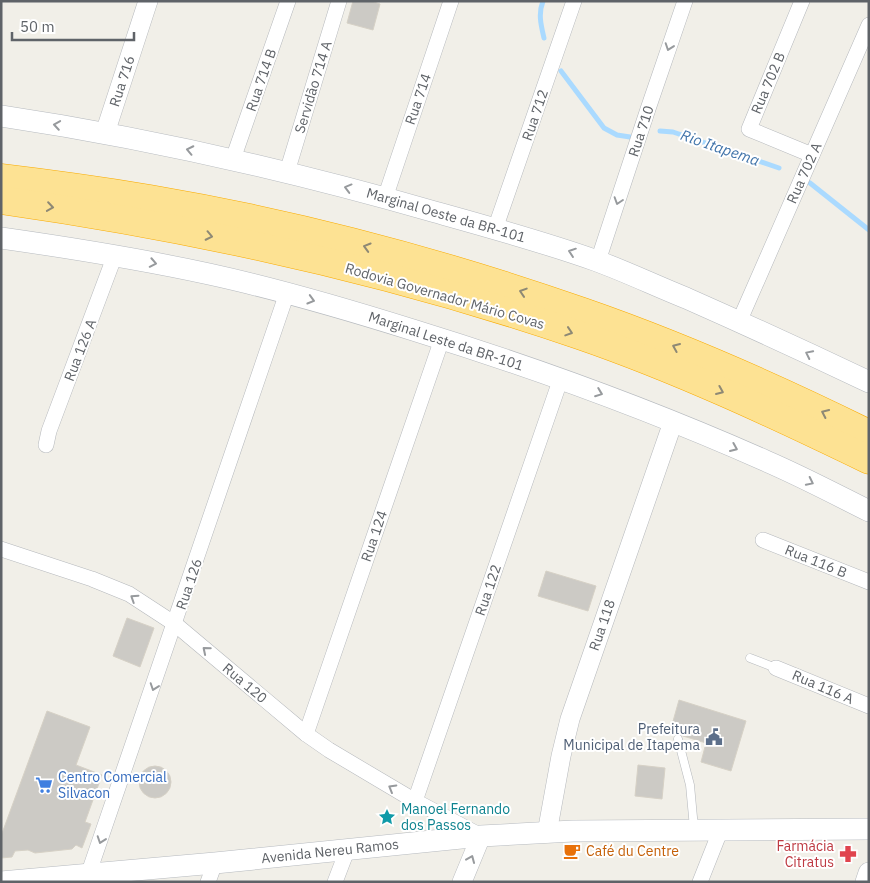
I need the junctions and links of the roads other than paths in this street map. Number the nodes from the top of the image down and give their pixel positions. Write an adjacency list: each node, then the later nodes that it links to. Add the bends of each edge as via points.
1 (148, 1): 10 (street, Rua 716)
2 (288, 1): 12 (street, Rua 714 B)
3 (339, 1): 13 (street, Servidão 714 A)
4 (451, 1): 15 (street, Rua 714)
5 (574, 1): 17 (street, Rua 712)
6 (685, 1): 20 (street, Rua 710, one-way to 20)
7 (802, 1): 11 (street, Rua 702 B, via 749,129)
8 (869, 25): 11 (street, Rua 702 A)
9 (1, 116): 10 (main road, Marginal Oeste da BR-101, one-way to 9)
10 (105, 133): 12 (main road, Marginal Oeste da BR-101, one-way to 10)
11 (812, 155): 22 (street, Rua 702 A)
12 (233, 159): 13 (main road, Marginal Oeste da BR-101)
13 (287, 172): 15 (main road, Marginal Oeste da BR-101, one-way to 13)
14 (1, 178): 27 (highway, Rodovia Governador Mário Covas, one-way to 14, via 758,381 657,339 460,273 360,245 226,214)
15 (385, 198): 17 (main road, Marginal Oeste da BR-101)
16 (1, 200): 29 (highway, Rodovia Governador Mário Covas, one-way to 29, via 132,220 209,236 370,272 475,302 652,363 797,425)
17 (495, 229): 20 (main road, Marginal Oeste da BR-101, one-way to 17)
18 (1, 238): 19 (main road, Marginal Leste da BR-101)
19 (115, 255): 21 (main road, Marginal Leste da BR-101, one-way to 21); 28 (street, Rua 126 A)
20 (598, 261): 22 (main road, Marginal Oeste da BR-101)
21 (287, 293): 23 (main road, Marginal Leste da BR-101, one-way to 23); 34 (street, Rua 126)
22 (739, 322): 25 (main road, Marginal Oeste da BR-101, one-way to 22)
23 (442, 339): 24 (main road, Marginal Leste da BR-101); 38 (street, Rua 124)
24 (562, 378): 26 (main road, Marginal Leste da BR-101, one-way to 26); 40 (street, Rua 122)
25 (869, 382)
26 (673, 422): 30 (main road, Marginal Leste da BR-101, one-way to 30, via 766,461); 44 (street, Rua 118, via 570,719)
27 (869, 434)
28 (46, 445)
29 (869, 460)
30 (869, 511)
31 (763, 540): 33 (street, Rua 116 B)
32 (1, 548): 34 (street, Rua 120, one-way to 32, via 111,586)
33 (869, 582)
34 (175, 624): 38 (street, Rua 120, one-way to 34); 49 (street, Rua 126, one-way to 49)
35 (750, 658): 36 (lane)
36 (776, 668): 37 (street, Rua 116 A)
37 (869, 706)
38 (306, 734): 40 (street, Rua 120, one-way to 38, via 350,764)
39 (678, 739): 42 (lane, via 690,785)
40 (415, 801): 45 (street, Rua 120)
41 (869, 828): 43 (main road, Avenida Nereu Ramos)
42 (694, 829): 43 (main road, Avenida Nereu Ramos); 44 (main road, Avenida Nereu Ramos)
43 (721, 829): 53 (street)
44 (547, 833): 45 (main road, Avenida Nereu Ramos)
45 (481, 836): 46 (main road, Avenida Nereu Ramos); 52 (street, one-way to 45)
46 (348, 848): 47 (main road, Avenida Nereu Ramos); 51 (street)
47 (212, 872): 49 (main road, Avenida Nereu Ramos)
48 (869, 873): 54 (main road)
49 (88, 878): 50 (main road, Avenida Nereu Ramos)
50 (1, 882)
51 (336, 882)
52 (462, 882)
53 (700, 882)
54 (866, 882)

